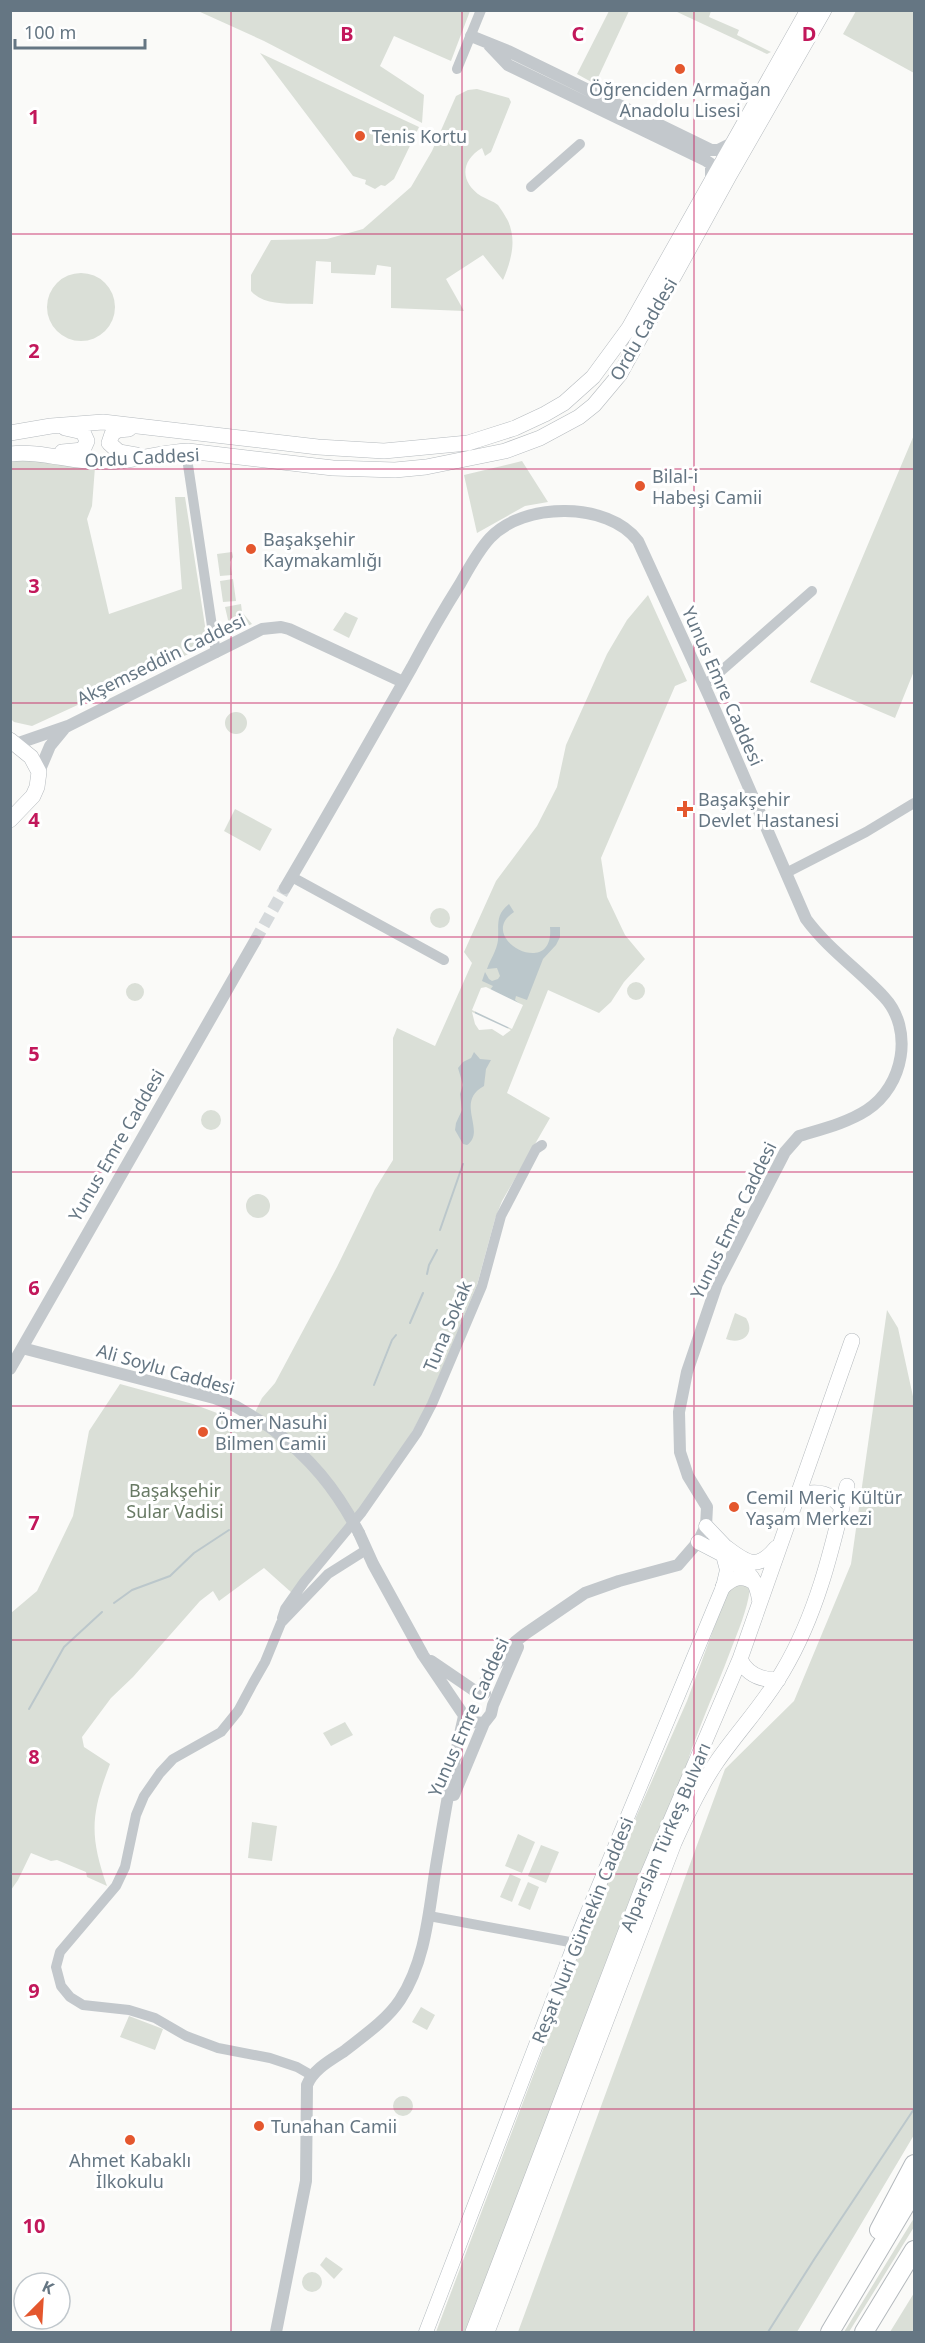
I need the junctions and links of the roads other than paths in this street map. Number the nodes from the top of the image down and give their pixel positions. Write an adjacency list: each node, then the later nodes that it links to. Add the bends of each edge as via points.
1 (481, 10): 4 (street)
2 (808, 10): 7 (main road, Ordu Caddesi)
3 (824, 10): 14 (main road, Ordu Caddesi, via 620,374 579,417 505,451 405,469 333,468)
4 (471, 36): 5 (street); 6 (street)
5 (488, 44): 7 (street, via 711,150); 9 (street, via 508,65 705,160 711,164)
6 (457, 69)
7 (735, 141): 9 (main road, Ordu Caddesi)
8 (579, 144): 10 (street)
9 (710, 185): 12 (main road, Ordu Caddesi, via 628,328 593,378 564,403 515,428 468,442 384,451)
10 (531, 187)
11 (51, 426): 12 (main road, Ordu Caddesi, via 103,422); 13 (main road, Ordu Caddesi); 15 (main road, via 83,432 87,436 86,446 78,452)
12 (156, 428): 17 (main road, via 118,430 112,434 109,444 113,449)
13 (10, 433)
14 (188, 451): 17 (main road, Ordu Caddesi); 19 (street)
15 (30, 452): 16 (main road, Ordu Caddesi); 17 (main road, Ordu Caddesi, via 103,462)
16 (10, 454)
17 (142, 456)
18 (812, 591): 21 (street)
19 (216, 653): 20 (street, Akşemseddin Caddesi, via 262,629 281,627); 22 (street, Akşemseddin Caddesi)
20 (403, 682): 21 (street, Yunus Emre Caddesi, via 490,538 522,517 564,511 606,519 633,534); 28 (street, Yunus Emre Caddesi)
21 (704, 686): 27 (street, Yunus Emre Caddesi)
22 (68, 726): 23 (street, Akşemseddin Caddesi); 24 (street, Akşemseddin Caddesi, via 50,746)
23 (13, 743): 24 (main road, via 31,757)
24 (39, 772): 26 (main road, via 33,796)
25 (915, 804): 27 (street)
26 (12, 816)
27 (786, 873): 38 (street, Yunus Emre Caddesi, via 814,931 894,1010 900,1023 902,1050 889,1085 869,1109 793,1141 717,1284 687,1372 679,1412 680,1452 688,1476 707,1507)
28 (288, 883): 30 (street)
29 (255, 941): 33 (street, Yunus Emre Caddesi)
30 (444, 960)
31 (542, 1145): 46 (street, Tuna Sokak, via 536,1149 501,1216 482,1286 417,1433 362,1512 304,1582)
32 (852, 1341): 36 (main road, Alparslan Türkeş Bulvarı)
33 (22, 1348): 34 (street, Yunus Emre Caddesi); 41 (street, Ali Soylu Caddesi, bridge, via 214,1398 270,1426 323,1475 343,1502)
34 (10, 1369)
35 (847, 1486): 37 (main road, Alparslan Türkeş Bulvarı)
36 (799, 1495): 37 (main road, via 825,1493); 40 (main road, Alparslan Türkeş Bulvarı)
37 (842, 1508): 50 (main road, Alparslan Türkeş Bulvarı, via 809,1618)
38 (706, 1526): 39 (street, Yunus Emre Caddesi); 42 (main road)
39 (698, 1542): 42 (main road); 47 (street, Yunus Emre Caddesi, via 678,1565 585,1593)
40 (782, 1542): 42 (main road, via 760,1563); 45 (main road, Alparslan Türkeş Bulvarı)
41 (366, 1550): 46 (street, via 328,1574); 48 (street, Ali Soylu Caddesi)
42 (725, 1552): 43 (main road); 44 (main road, Reşat Nuri Güntekin Caddesi, via 727,1570)
43 (757, 1584): 44 (main road, via 742,1577); 45 (main road)
44 (723, 1587): 57 (main road, Reşat Nuri Güntekin Caddesi)
45 (760, 1602): 49 (main road, Alparslan Türkeş Bulvarı)
46 (281, 1623): 58 (street, Tuna Sokak, via 238,1711 221,1732 173,1759 144,1796 116,1886 60,1952 56,1967 62,1986 83,2005 147,2015 218,2048 270,2058)
47 (525, 1634): 51 (street, Yunus Emre Caddesi); 52 (street, Yunus Emre Caddesi)
48 (423, 1655): 51 (street, Ali Soylu Caddesi); 53 (street, Ali Soylu Caddesi)
49 (740, 1659): 50 (main road, via 748,1672); 65 (main road, Alparslan Türkeş Bulvarı, via 645,1881)
50 (778, 1680): 66 (main road, Alparslan Türkeş Bulvarı, via 716,1763 678,1835)
51 (477, 1691): 52 (street, via 489,1696); 53 (street, Yunus Emre Caddesi, via 463,1700)
52 (493, 1705): 54 (street, Yunus Emre Caddesi)
53 (462, 1713): 54 (street, via 472,1722); 55 (street, Yunus Emre Caddesi)
54 (484, 1722): 55 (street, Yunus Emre Caddesi)
55 (445, 1815): 56 (street, Yunus Emre Caddesi)
56 (429, 1916): 57 (street); 58 (street, Yunus Emre Caddesi, via 417,1964 400,2001)
57 (575, 1943): 64 (main road, Reşat Nuri Güntekin Caddesi)
58 (311, 2075): 63 (street, via 307,2085 306,2181)
59 (915, 2164): 62 (highway, via 876,2236)
60 (915, 2191): 62 (highway)
61 (915, 2250): 68 (highway)
62 (866, 2271): 67 (highway)
63 (276, 2332)
64 (426, 2332)
65 (473, 2332)
66 (487, 2332)
67 (830, 2332)
68 (864, 2332)

